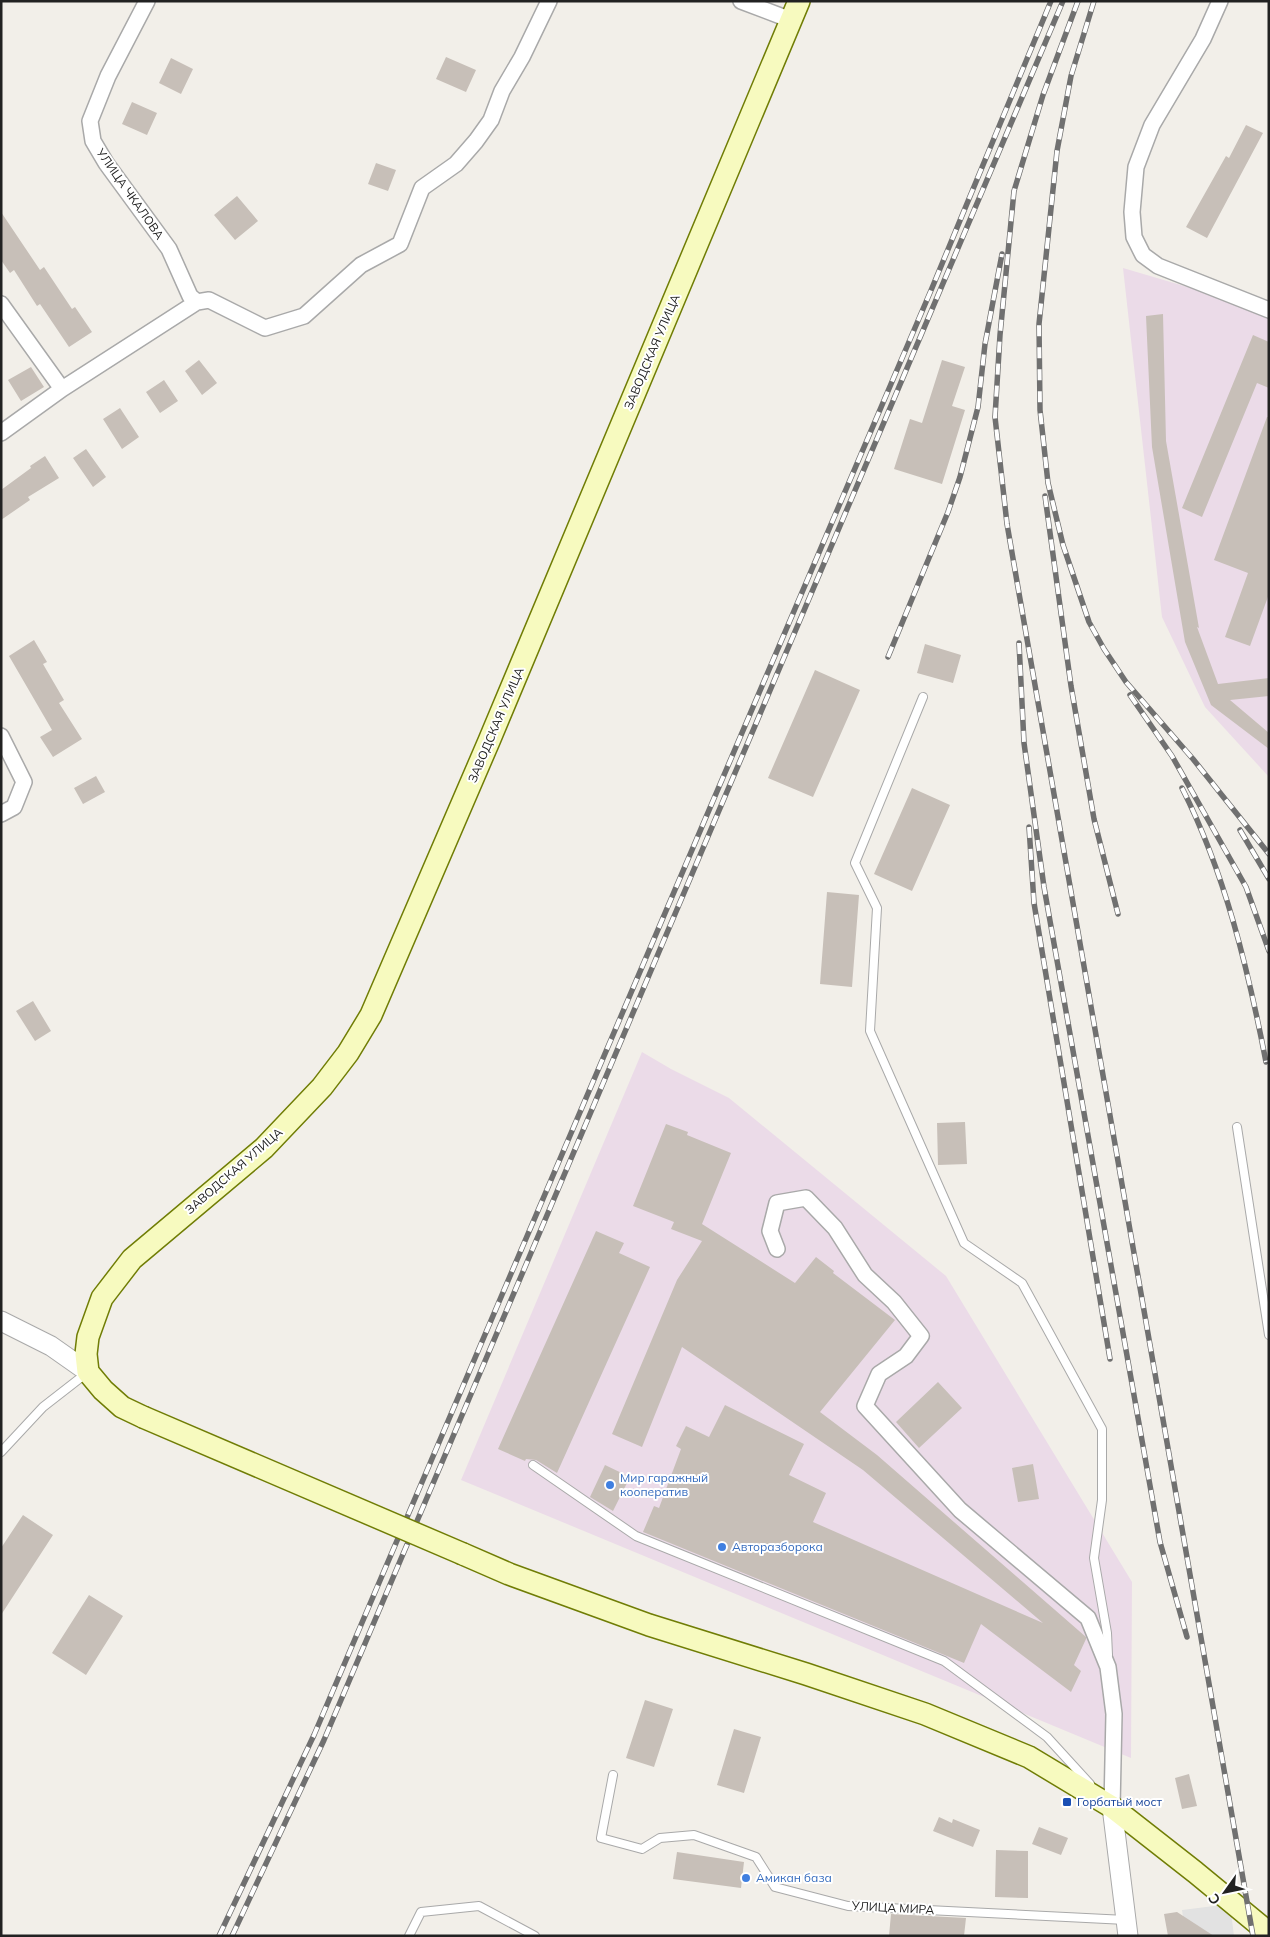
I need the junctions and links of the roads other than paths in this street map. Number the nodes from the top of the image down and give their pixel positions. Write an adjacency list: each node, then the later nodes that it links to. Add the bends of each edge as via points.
1 (147, 1): 7 (street, УЛИЦА ЧКАЛОВА, via 108,76 90,121 93,141 169,249 190,296)
2 (549, 1): 7 (street, via 502,91 491,120 456,164 422,188 400,244 361,265 304,316 264,328 209,300)
3 (741, 1): 6 (street)
4 (799, 1): 6 (main road, ЗАВОДСКАЯ УЛИЦА)
5 (1220, 1): 9 (street, via 1203,39 1152,126 1136,167 1132,212 1134,237 1143,256 1158,266)
6 (791, 20): 19 (main road, ЗАВОДСКАЯ УЛИЦА, via 371,1015 322,1087 264,1148 132,1259 102,1298 88,1337)
7 (197, 302): 10 (street)
8 (1, 304): 10 (street)
9 (1269, 310)
10 (62, 389): 11 (street)
11 (1, 433)
12 (923, 697): 22 (lane, via 855,863 878,908 870,1031 964,1243 1022,1283 1102,1429 1102,1500 1094,1558 1107,1632)
13 (1, 736): 14 (street, via 24,782)
14 (8, 810)
15 (1237, 1127): 18 (lane)
16 (777, 1249): 22 (street, via 770,1231 777,1203 806,1198 835,1228 865,1275 894,1302 921,1336 906,1356 879,1374 866,1406 960,1510 1088,1618)
17 (1, 1321): 19 (street, via 50,1346)
18 (1269, 1335)
19 (88, 1372): 20 (lane, via 43,1407); 24 (main road, bridge, via 122,1407 509,1574 649,1625 925,1714 1029,1757)
20 (1, 1452)
21 (533, 1465): 24 (lane, via 636,1536 944,1662 1046,1737)
22 (1108, 1667): 24 (street, via 1114,1714)
23 (613, 1775): 25 (lane, УЛИЦА МИРА, via 601,1838 642,1849 660,1838 694,1835 756,1856 775,1887 848,1906)
24 (1112, 1807): 25 (street); 26 (main road)
25 (1127, 1928)
26 (1269, 1933)
27 (409, 1936): 28 (lane, via 421,1912 479,1906)
28 (535, 1936)

